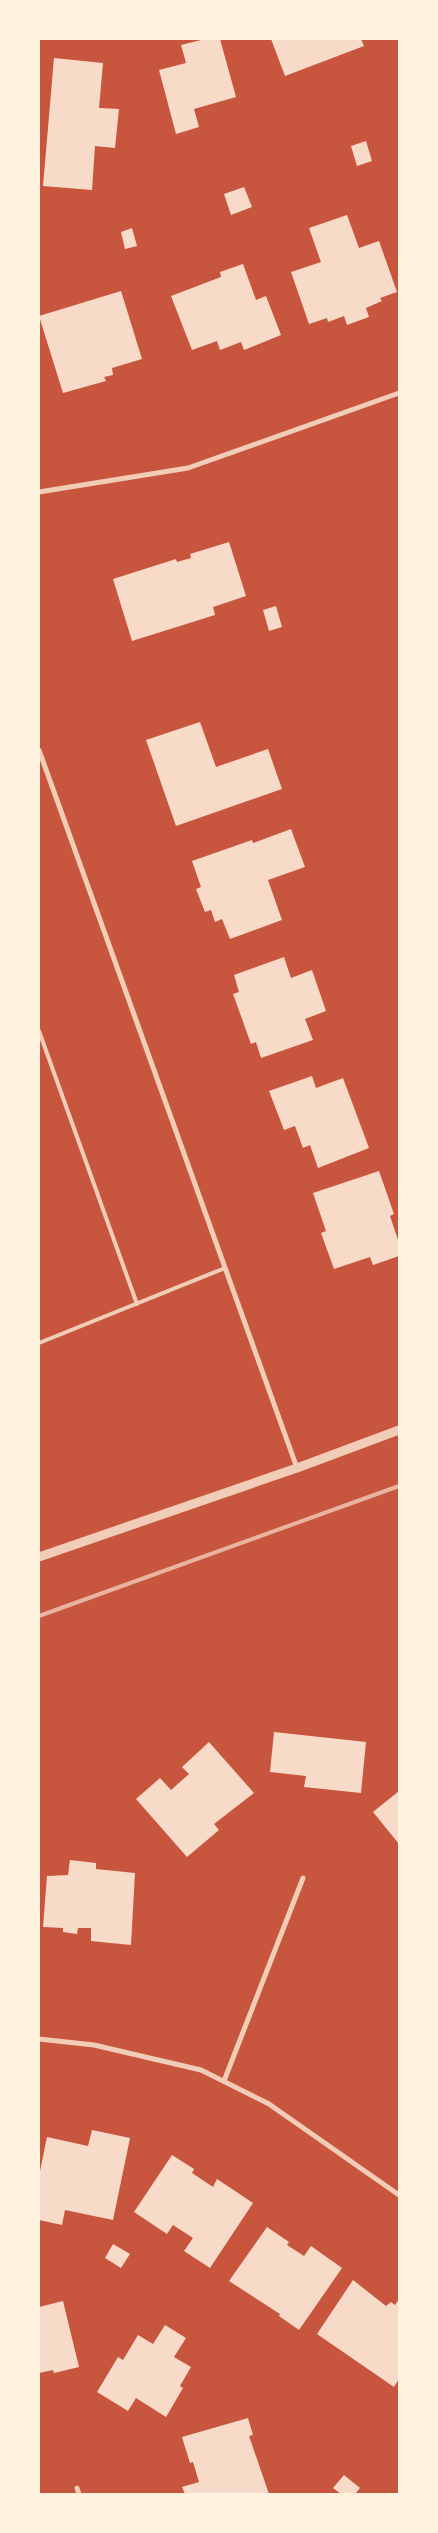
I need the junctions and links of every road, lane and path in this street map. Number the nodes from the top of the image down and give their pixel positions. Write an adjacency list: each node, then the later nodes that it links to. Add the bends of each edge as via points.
1 (399, 393): 2 (street, via 188,468)
2 (39, 492)
3 (39, 750): 5 (street)
4 (39, 1031): 6 (lane)
5 (224, 1268): 6 (lane); 9 (street)
6 (137, 1304): 7 (lane)
7 (39, 1343)
8 (399, 1430): 9 (street)
9 (297, 1468): 10 (street)
10 (39, 1557)
11 (303, 1878): 13 (street)
12 (39, 2040): 13 (street, via 94,2045 201,2070)
13 (224, 2081): 14 (street, via 270,2104)
14 (399, 2195)
15 (77, 2488): 16 (street)
16 (79, 2494)

